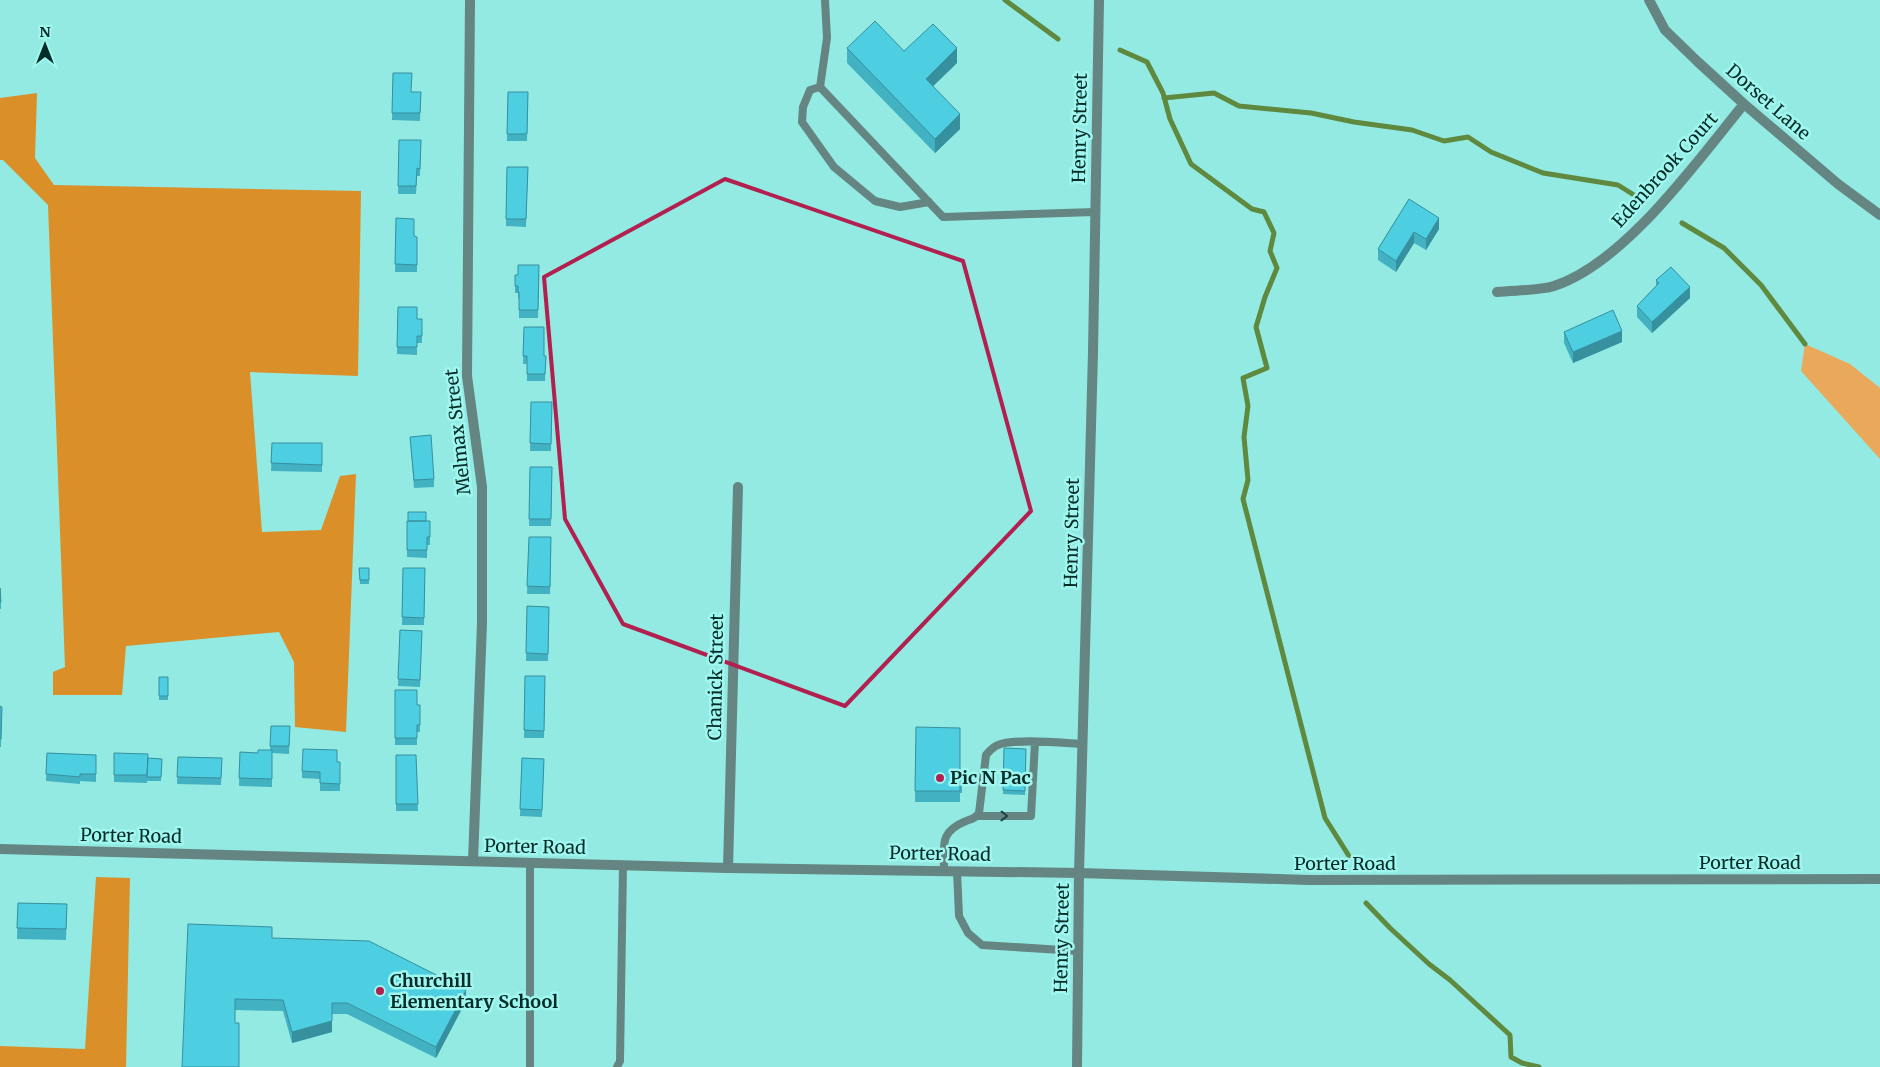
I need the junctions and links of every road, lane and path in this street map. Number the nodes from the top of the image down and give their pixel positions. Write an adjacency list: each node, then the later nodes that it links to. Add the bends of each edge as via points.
1 (470, 0): 16 (street, Melmax Street, via 467,376 482,487 482,623)
2 (825, 0): 5 (lane, via 827,38)
3 (1099, 0): 8 (street, Henry Street)
4 (1649, 0): 6 (street, Dorset Lane, via 1665,30)
5 (820, 87): 7 (lane); 7 (lane, via 810,90 803,107 802,122 834,167 876,201 900,207)
6 (1744, 104): 9 (street, Dorset Lane, via 1838,184); 10 (street, Edenbrook Court, via 1668,196 1621,244 1590,269 1553,286)
7 (928, 202): 8 (lane, via 943,217)
8 (1095, 212): 13 (street, Henry Street)
9 (1880, 215)
10 (1497, 292)
11 (738, 487): 19 (street, Chanick Street)
12 (1035, 742): 13 (lane); 14 (lane, via 999,744 986,755); 14 (lane, one-way to 12, via 1031,816)
13 (1083, 744): 22 (street, Henry Street)
14 (978, 816): 20 (lane, via 948,832 944,840)
15 (0, 849): 16 (street, Porter Road)
16 (473, 861): 17 (street, Porter Road)
17 (530, 863): 18 (street, Porter Road); 25 (lane)
18 (623, 865): 19 (street, Porter Road); 26 (lane, via 620,1061)
19 (728, 868): 20 (street, Porter Road)
20 (944, 870): 21 (street, Porter Road)
21 (957, 871): 22 (street, Porter Road); 24 (lane, via 959,916 968,932 982,945)
22 (1079, 873): 23 (street, Porter Road, via 1309,880); 24 (street, Henry Street)
23 (1880, 878)
24 (1078, 951): 27 (street, Henry Street)
25 (530, 1067)
26 (616, 1067)
27 (1077, 1067)

